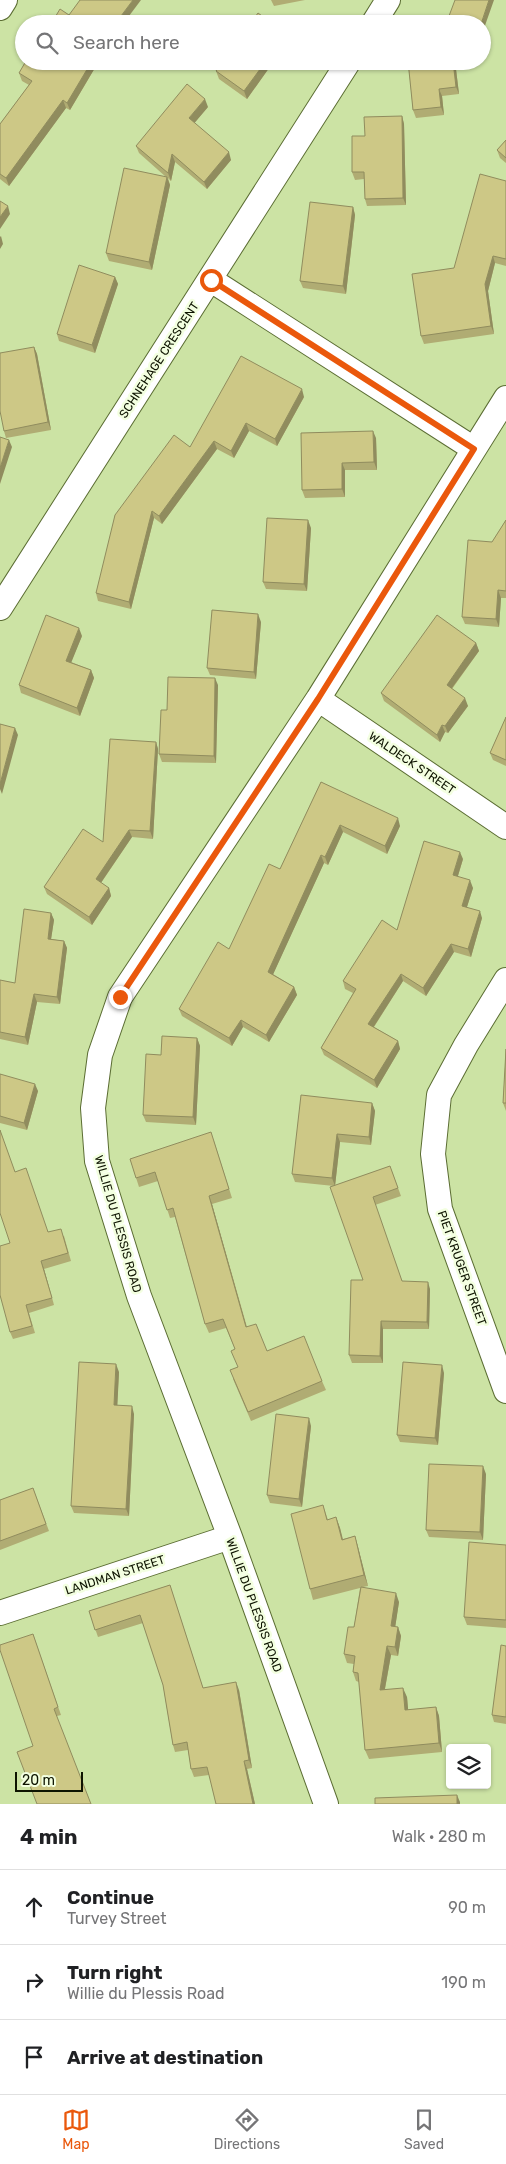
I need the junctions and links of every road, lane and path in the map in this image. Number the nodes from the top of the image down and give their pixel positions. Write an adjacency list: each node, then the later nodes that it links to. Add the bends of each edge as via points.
1 (5, 0): 3 (street)
2 (388, 0): 4 (street)
3 (0, 8)
4 (379, 15)
5 (343, 70): 6 (street, SCHNEHAGE CRESCENT)
6 (211, 280): 8 (street); 9 (street, SCHNEHAGE CRESCENT)
7 (506, 398): 8 (street, WILLIE DU PLESSIS ROAD)
8 (474, 449): 10 (street, WILLIE DU PLESSIS ROAD)
9 (0, 608)
10 (318, 699): 11 (street, WALDECK STREET); 14 (street, WILLIE DU PLESSIS ROAD, via 120,997 100,1055 93,1108 97,1161 139,1296)
11 (506, 827)
12 (506, 980): 13 (street, PIET KRUGER STREET, via 439,1095 433,1154 440,1209)
13 (506, 1391)
14 (230, 1537): 15 (street, LANDMAN STREET); 16 (street, WILLIE DU PLESSIS ROAD)
15 (0, 1613)
16 (326, 1804)

